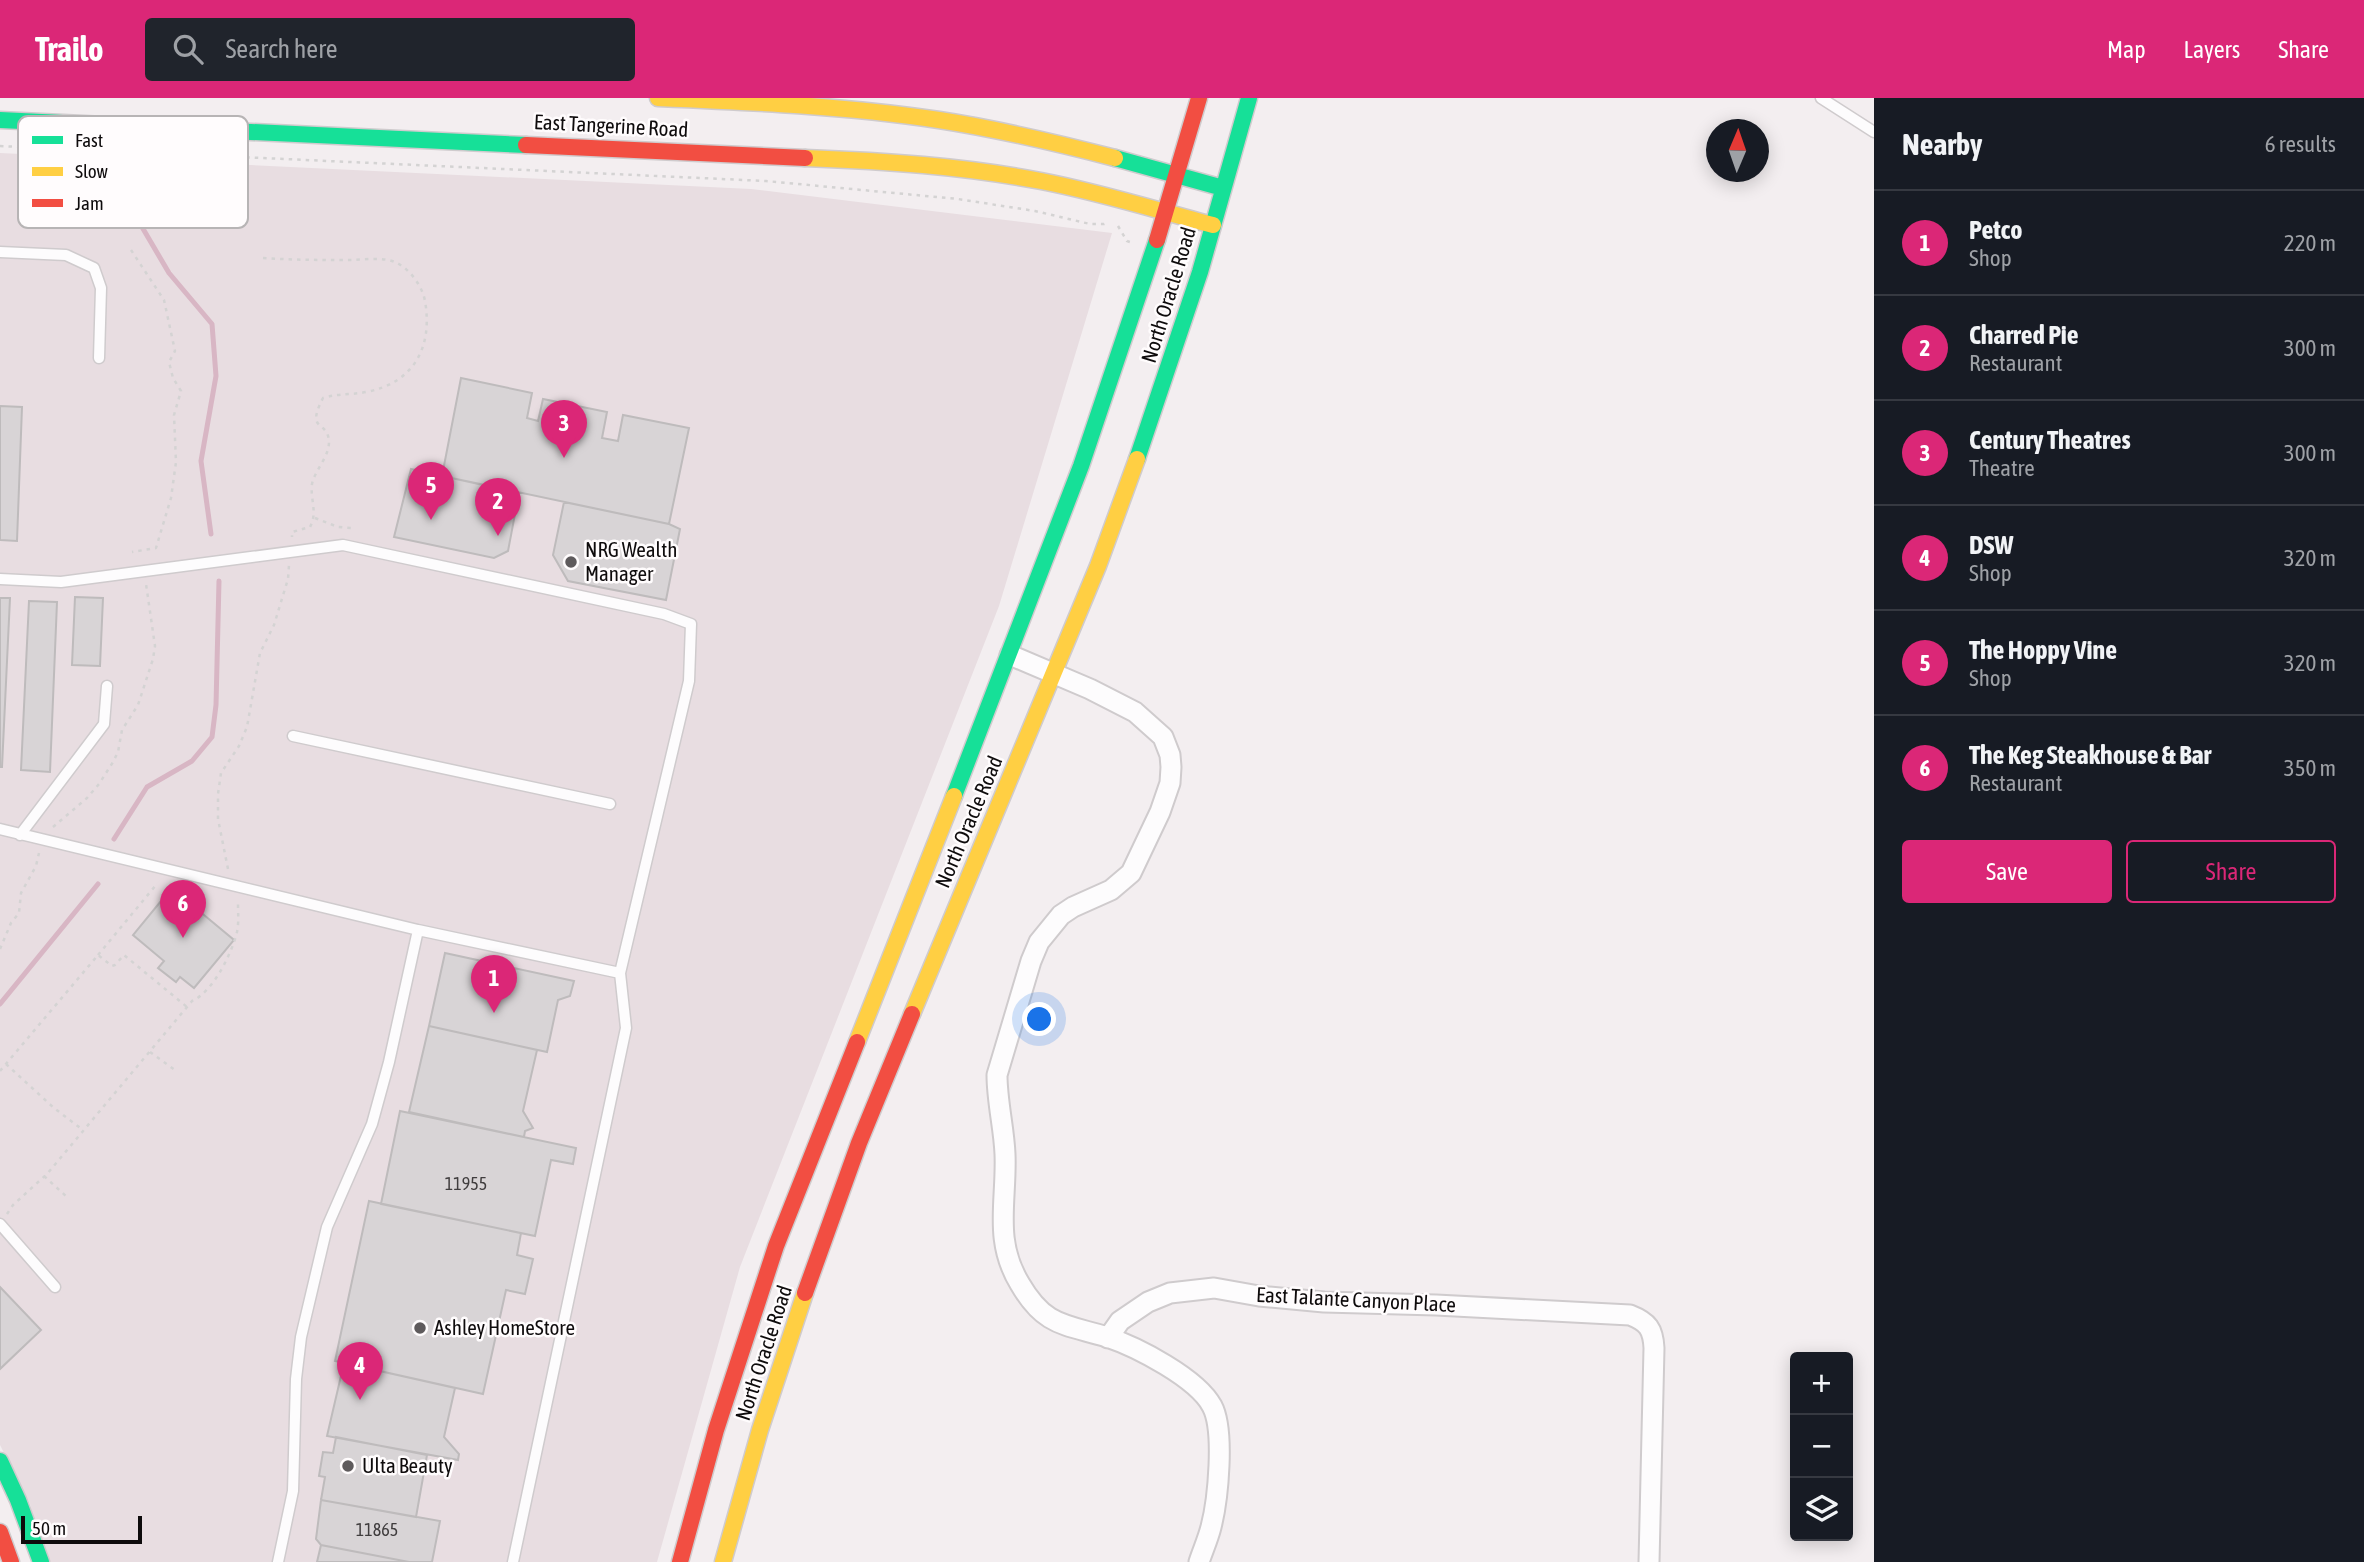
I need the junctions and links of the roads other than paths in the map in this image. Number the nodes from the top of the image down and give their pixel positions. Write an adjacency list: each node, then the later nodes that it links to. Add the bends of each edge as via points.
1 (659, 98): 9 (main road, East Tangerine Road, via 806,106 964,124)
2 (1199, 98): 9 (main road, North Oracle Road)
3 (1249, 98): 10 (main road, North Oracle Road)
4 (1821, 98): 8 (lane)
5 (0, 120): 6 (main road, East Tangerine Road)
6 (18, 121)
7 (248, 132): 11 (main road, East Tangerine Road, via 895,162 1043,181)
8 (1874, 132)
9 (1177, 176): 10 (main road, East Tangerine Road); 11 (main road, North Oracle Road)
10 (1223, 188): 12 (main road, North Oracle Road)
11 (1166, 214): 12 (main road, East Tangerine Road); 16 (main road, North Oracle Road, via 1081,466)
12 (1213, 225): 17 (main road, North Oracle Road, via 1141,449)
13 (0, 252): 14 (lane, via 66,255 94,268 101,288)
14 (99, 358)
15 (0, 579): 24 (lane, via 61,582 343,545 664,614 691,624 689,681)
16 (1010, 655): 17 (street); 34 (main road, North Oracle Road, via 776,1246 716,1430)
17 (1053, 674): 27 (street, via 1135,712 1163,737 1171,767 1171,783 1131,873 1111,890 1061,915 1039,942 997,1075 1005,1156 1002,1226 1012,1270 1033,1303 1049,1318); 35 (main road, North Oracle Road, via 854,1155 760,1430)
18 (107, 686): 22 (lane, via 104,724)
19 (293, 736): 20 (lane)
20 (610, 804)
21 (0, 830): 22 (lane)
22 (20, 835): 23 (lane)
23 (418, 930): 24 (lane); 32 (lane, via 372,1124 327,1227 301,1337 293,1491)
24 (620, 973): 33 (lane, via 626,1028)
25 (3, 1220): 26 (lane)
26 (55, 1287)
27 (1108, 1338): 36 (street, via 1183,1377 1212,1406 1220,1434 1215,1507); 37 (street, East Talante Canyon Place, via 1120,1321 1148,1302 1170,1293 1214,1288 1324,1302 1630,1315 1644,1320 1653,1332 1654,1348)
28 (0, 1461): 31 (main road)
29 (0, 1532): 30 (main road)
30 (11, 1562)
31 (41, 1562)
32 (278, 1562)
33 (513, 1562)
34 (680, 1562)
35 (723, 1562)
36 (1199, 1562)
37 (1649, 1562)

